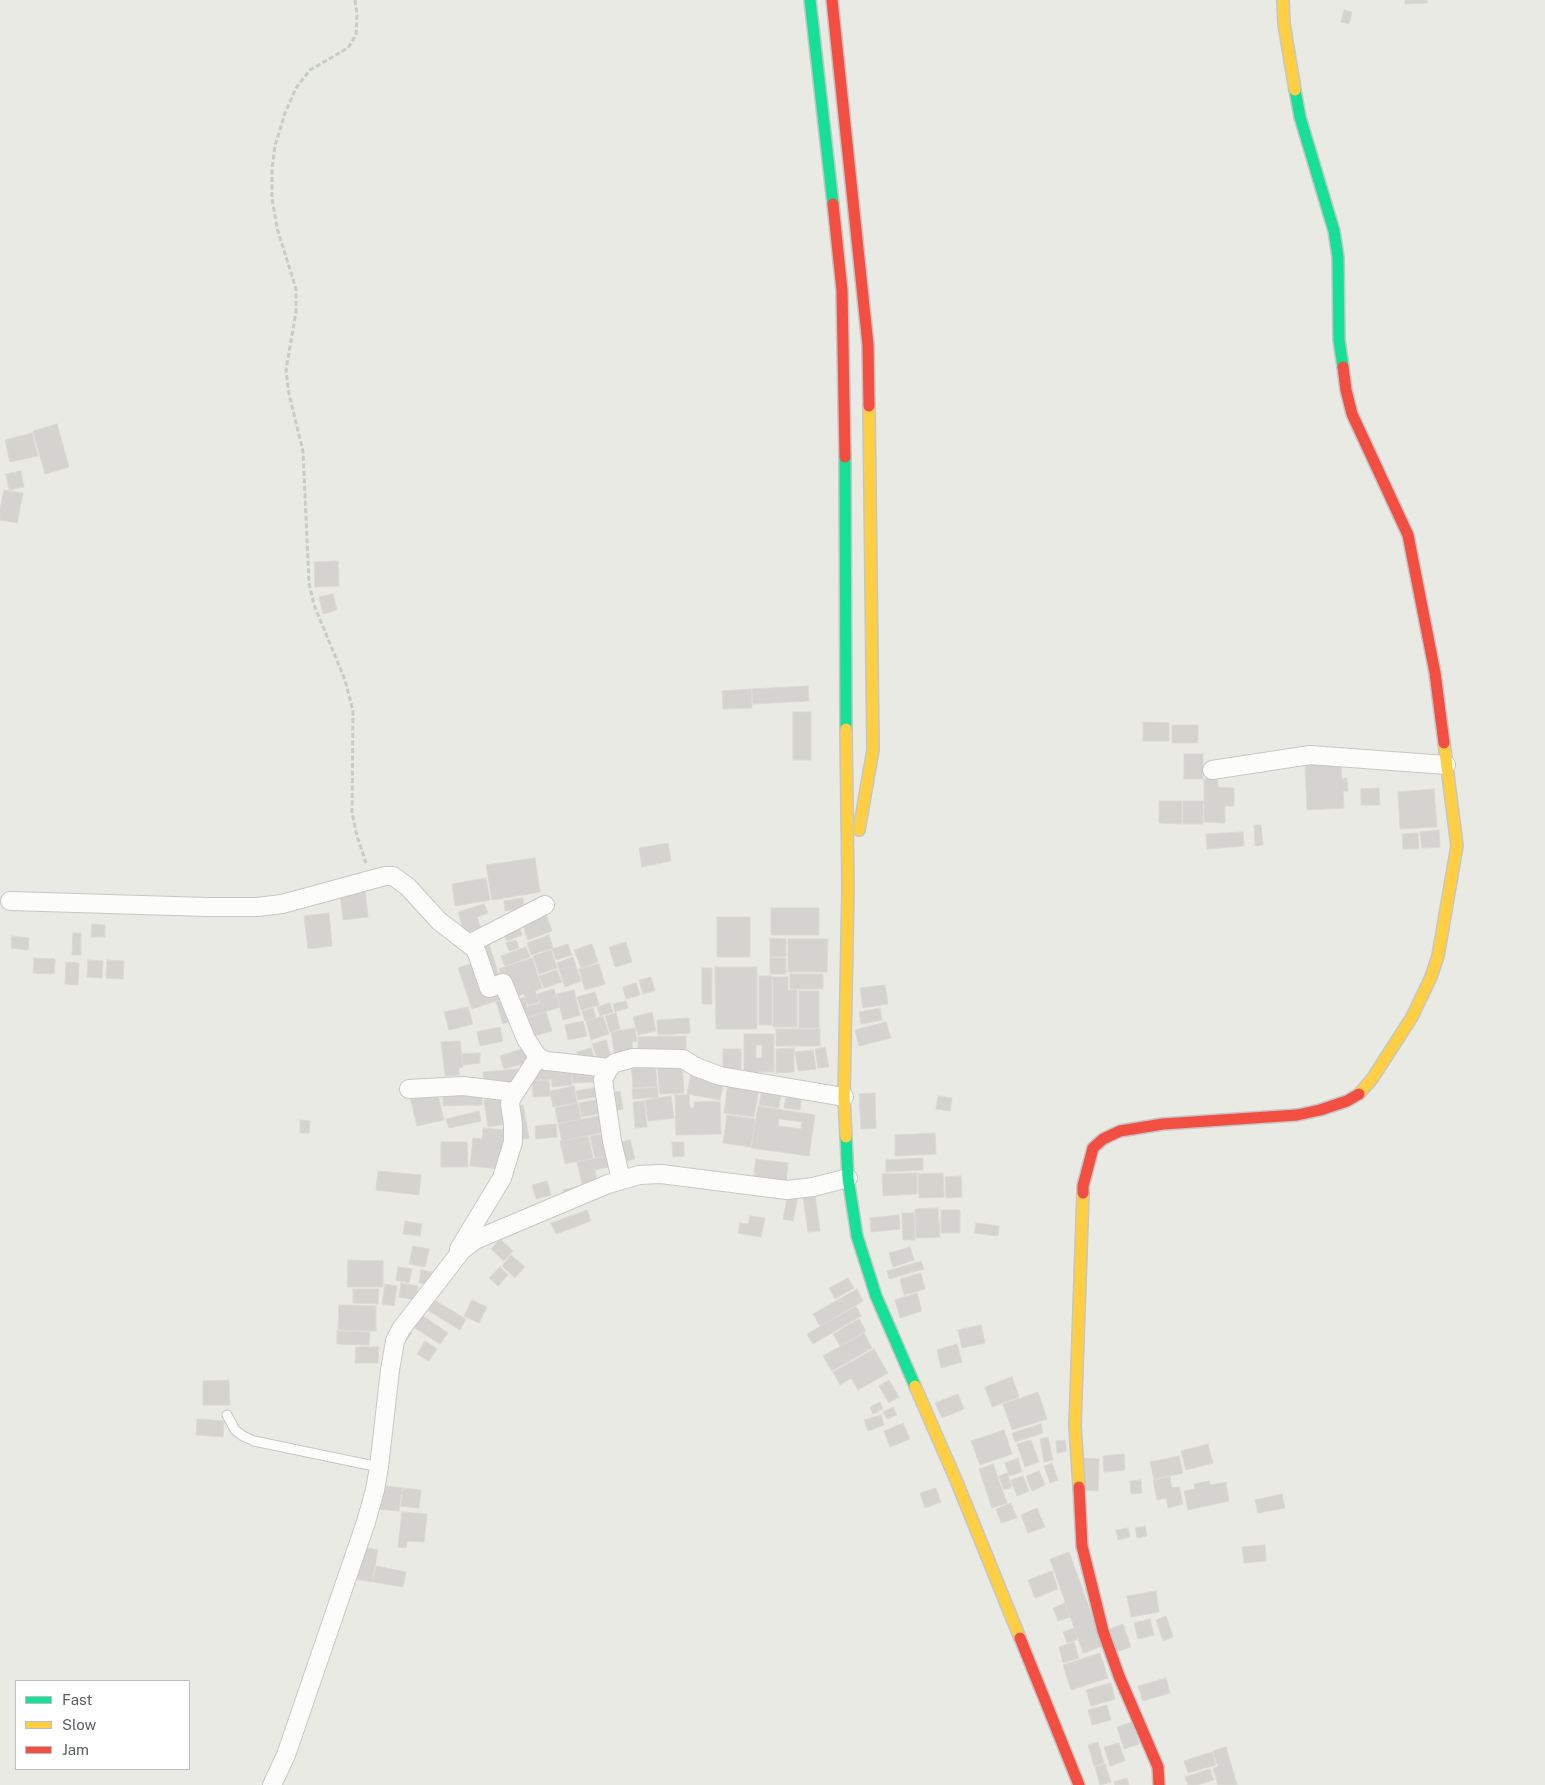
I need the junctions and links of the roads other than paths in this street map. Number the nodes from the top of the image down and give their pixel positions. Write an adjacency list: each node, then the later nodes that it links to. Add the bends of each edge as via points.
1 (810, 0): 6 (street, via 842,290)
2 (832, 0): 6 (street, via 868,345 873,750)
3 (1283, 0): 4 (street, via 1300,117 1334,231 1338,257 1339,340 1346,390 1352,414 1408,536 1435,674)
4 (1446, 765): 5 (street, via 1310,755); 22 (street, via 1456,846 1438,956 1412,1017 1372,1080 1347,1101 1297,1115 1163,1124 1120,1131 1093,1148 1089,1160 1083,1186 1075,1426 1082,1546 1103,1631 1158,1767)
5 (1212, 770)
6 (848, 888): 14 (street)
7 (10, 901): 9 (street, via 258,907 393,876 402,881 439,921)
8 (545, 905): 9 (street)
9 (469, 944): 10 (street, via 477,953 489,988 503,984 526,1039)
10 (538, 1057): 11 (street, via 546,1061); 13 (street)
11 (608, 1068): 14 (street, via 633,1058 683,1060 720,1076); 16 (street, via 603,1080 604,1089)
12 (409, 1089): 13 (street, via 463,1086)
13 (514, 1092): 17 (street, via 510,1104 513,1142 502,1178)
14 (844, 1097): 15 (street)
15 (848, 1178): 16 (street, via 800,1190 661,1174); 21 (street, via 858,1236 876,1296 959,1489)
16 (621, 1180): 17 (street, via 475,1240)
17 (452, 1261): 19 (street, via 401,1329 395,1342)
18 (227, 1415): 19 (lane, via 235,1430 254,1441)
19 (379, 1467): 20 (street, via 366,1522 286,1755)
20 (272, 1785)
21 (1079, 1785)
22 (1160, 1785)

